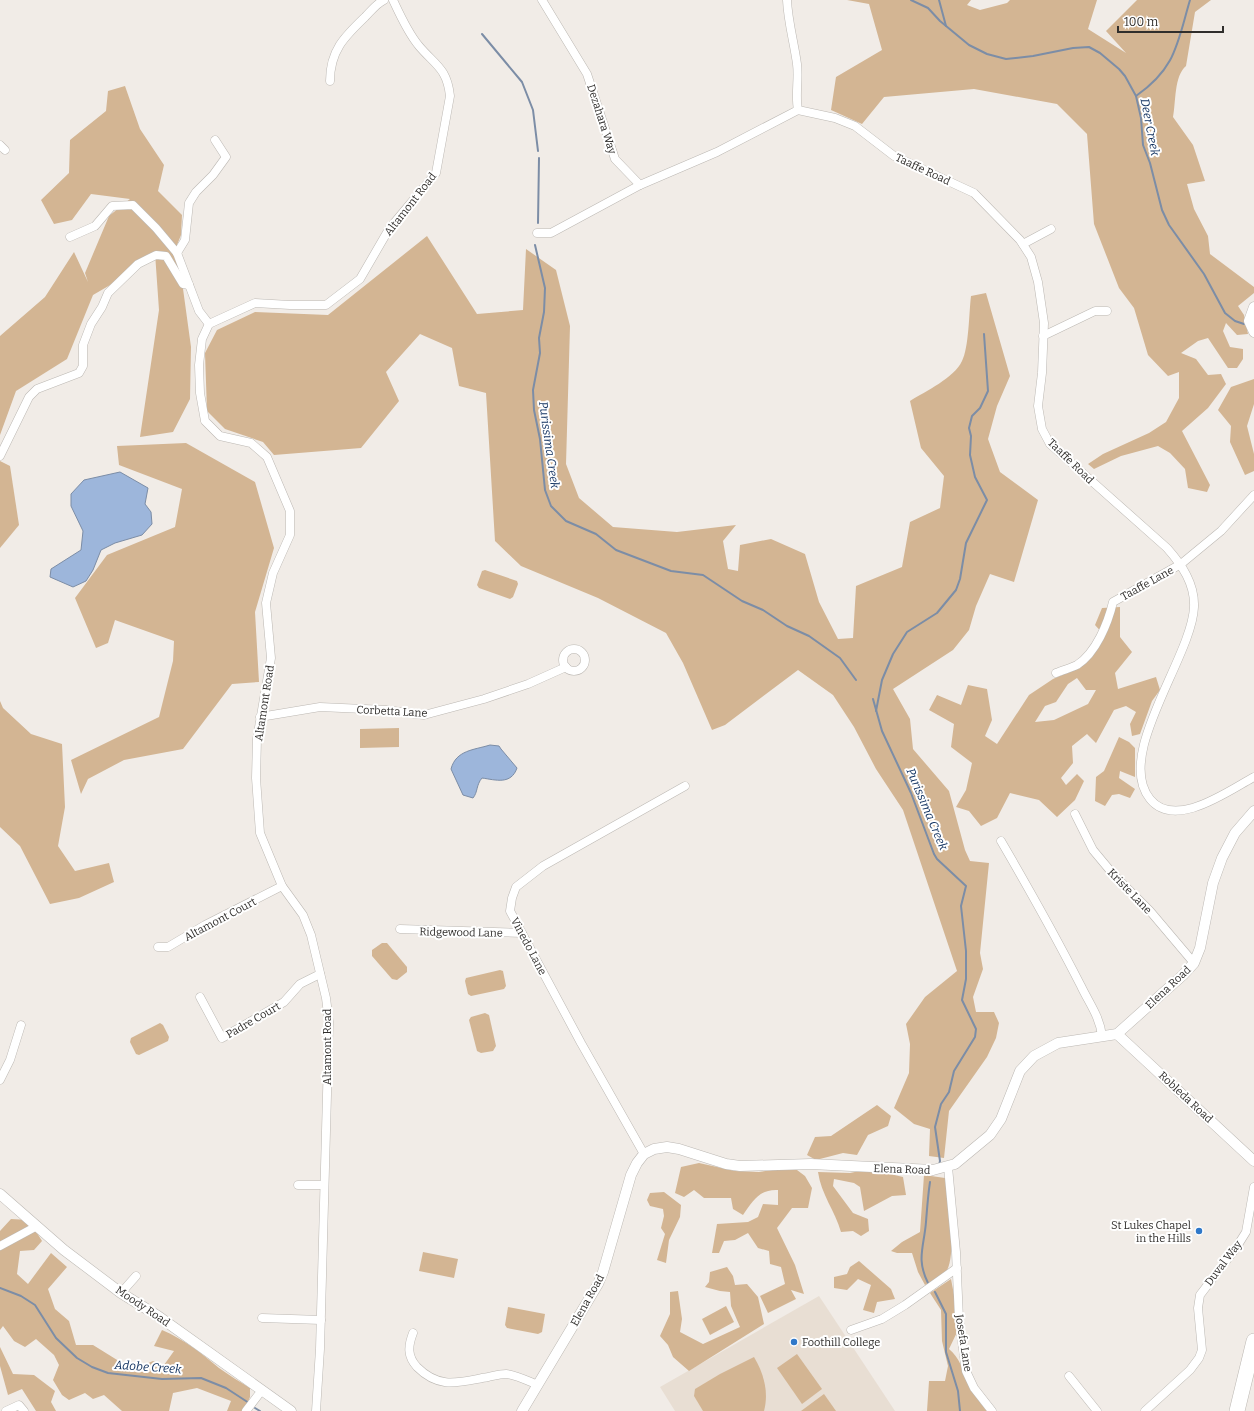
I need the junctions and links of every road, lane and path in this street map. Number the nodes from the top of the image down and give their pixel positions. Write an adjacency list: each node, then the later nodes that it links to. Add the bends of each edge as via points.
1 (384, 0): 5 (street, via 346,35 330,66)
2 (393, 0): 17 (street, Altamont Road, via 418,46 438,63 449,84 450,96 436,173 389,229 360,279 326,304 255,303)
3 (542, 0): 8 (street, Dezahara Way, via 587,74 615,159)
4 (787, 0): 6 (street, via 798,65)
5 (330, 81)
6 (798, 110): 8 (street, via 717,152); 12 (street, Taaffe Road, via 835,118 854,126 894,156 974,193 1009,227)
7 (215, 140): 13 (street, via 226,157 189,203 185,240)
8 (640, 185): 10 (street, via 550,233)
9 (1051, 229): 12 (street)
10 (537, 233)
11 (70, 237): 13 (street, via 95,226 112,206 132,205)
12 (1022, 244): 19 (street, Taaffe Road, via 1031,257 1038,282)
13 (177, 253): 14 (street)
14 (189, 285): 17 (street, via 199,311); 20 (street, via 183,284 166,256 156,255 138,264 108,293 91,324 83,345 83,366 80,373 37,389 29,396)
15 (1254, 307): 18 (street, via 1249,321)
16 (1107, 310): 19 (street, via 1095,311)
17 (208, 324): 25 (street, Altamont Road, via 202,339 200,364 200,393 205,421 220,436 252,443 267,458 290,511 290,535 273,573 266,603 271,658)
18 (1254, 332)
19 (1044, 336): 22 (street, Taaffe Road, via 1038,406 1042,430 1050,444 1167,548)
20 (0, 456)
21 (1254, 495): 22 (street, Taaffe Lane, via 1221,531)
22 (1181, 564): 24 (street, Taaffe Lane, via 1113,602 1101,636 1086,656 1077,665); 26 (street, Taaffe Road, via 1190,581 1194,607 1188,636 1157,705 1143,749 1142,780 1145,791 1153,803 1162,809 1171,812 1181,811 1215,799)
23 (566, 667): 25 (street, Corbetta Lane, via 528,684 484,699 424,715 386,710 320,707)
24 (1056, 673)
25 (260, 717): 31 (street, Altamont Road, via 256,778 260,833)
26 (1254, 778)
27 (685, 786): 33 (street, Vinedo Lane, via 543,866 516,887 510,910)
28 (1254, 811): 35 (street, Elena Road, via 1235,833 1222,858 1213,884 1200,948)
29 (1075, 814): 35 (street, Kriste Lane, via 1093,850)
30 (1001, 841): 40 (street, via 1096,1013)
31 (282, 886): 34 (street, Altamont Court, via 168,947); 36 (street, Altamont Road, via 303,915 311,935)
32 (400, 929): 33 (street, Ridgewood Lane)
33 (522, 933): 42 (street, Vinedo Lane)
34 (158, 947)
35 (1194, 962): 39 (street, Elena Road)
36 (320, 974): 37 (street, Padre Court, via 300,984 284,1002 222,1038); 46 (street, Altamont Road, via 329,1022)
37 (200, 997)
38 (21, 1025): 41 (street, via 10,1060)
39 (1117, 1034): 40 (street, Elena Road); 43 (street, Robleda Road)
40 (1102, 1036): 44 (street, Elena Road, via 1058,1043 1034,1056 1020,1071 1001,1120 990,1135 976,1148)
41 (0, 1080)
42 (644, 1154): 44 (street, Elena Road, via 667,1147 740,1166 811,1164 933,1170); 60 (street, Elena Road, via 636,1163 598,1284)
43 (1254, 1161)
44 (948, 1166): 51 (street, Josefa Lane)
45 (298, 1185): 46 (street)
46 (324, 1185): 55 (street, Altamont Road)
47 (1254, 1187): 70 (street, Duval Way, via 1246,1232 1200,1295 1198,1308 1202,1350 1199,1358 1190,1370)
48 (0, 1194): 49 (street, Moody Road)
49 (37, 1226): 50 (street); 53 (street, Moody Road, via 64,1250)
50 (0, 1246)
51 (957, 1268): 56 (street, via 882,1319); 68 (street, Josefa Lane, via 959,1319 966,1371 974,1388)
52 (136, 1276): 53 (street)
53 (121, 1292): 61 (street, Moody Road)
54 (262, 1318): 55 (street)
55 (321, 1320): 66 (street, Altamont Road)
56 (851, 1330)
57 (413, 1333): 60 (street, via 408,1346 409,1353 415,1365 433,1380 457,1383 506,1374)
58 (1254, 1341): 71 (highway)
59 (1069, 1376): 69 (street)
60 (538, 1385): 67 (street, Elena Road)
61 (262, 1390): 64 (street); 65 (street, Moody Road)
62 (6, 1411): 63 (street, via 19,1405)
63 (24, 1411)
64 (246, 1411)
65 (291, 1411)
66 (316, 1411)
67 (522, 1411)
68 (992, 1411)
69 (1097, 1411)
70 (1145, 1411)
71 (1237, 1411)

